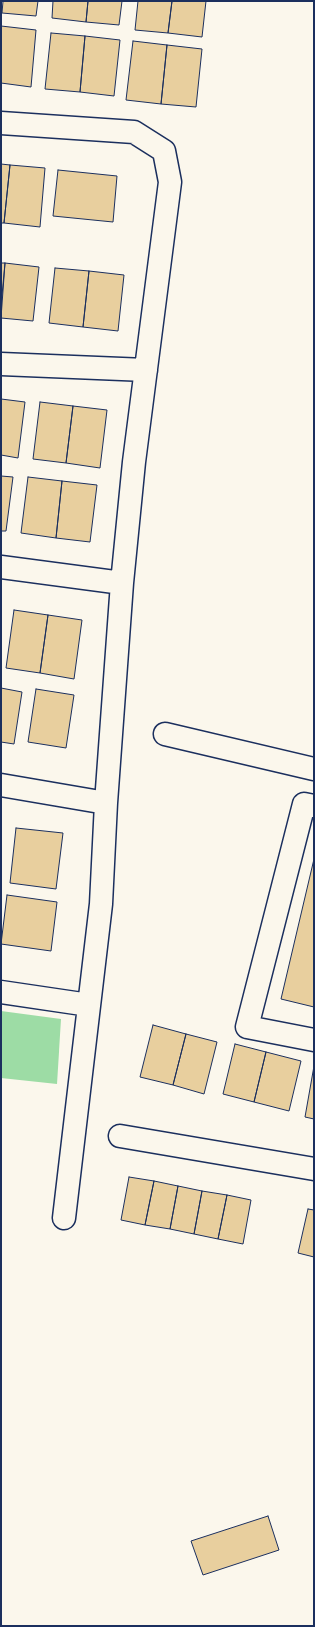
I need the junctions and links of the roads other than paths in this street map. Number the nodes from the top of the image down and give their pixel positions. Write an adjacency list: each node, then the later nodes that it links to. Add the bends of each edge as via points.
1 (1, 123): 3 (street, via 134,132 164,150 170,182)
2 (1, 364): 3 (street)
3 (146, 370): 5 (street)
4 (1, 567): 5 (street)
5 (122, 583): 9 (street)
6 (165, 734): 7 (street)
7 (314, 769)
8 (1, 784): 9 (street)
9 (106, 803): 12 (street, via 101,904)
10 (314, 806): 13 (street, via 304,804 247,1027)
11 (1, 992): 12 (street)
12 (89, 1005): 16 (street)
13 (314, 1040)
14 (120, 1136): 15 (street)
15 (314, 1169)
16 (64, 1218)

